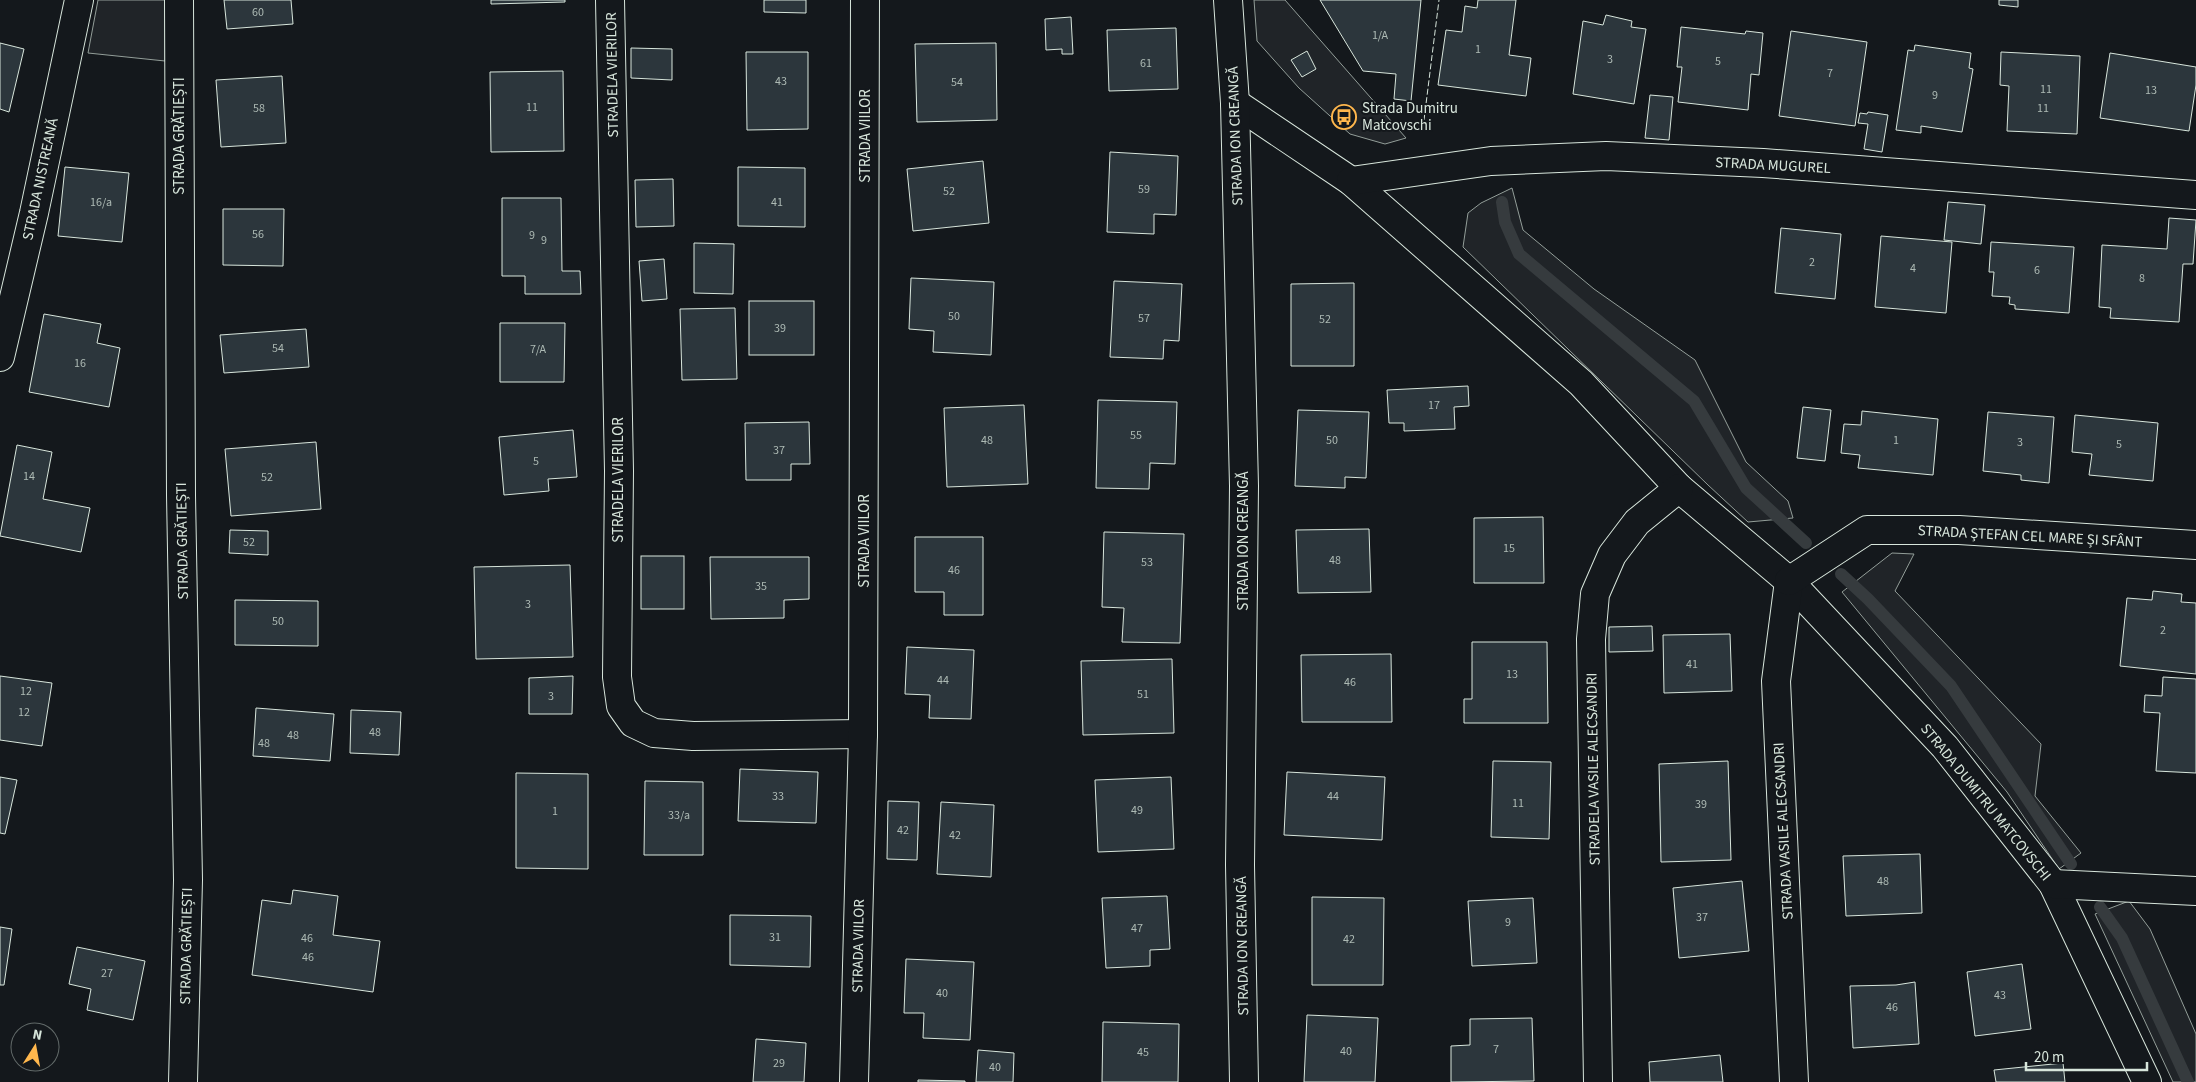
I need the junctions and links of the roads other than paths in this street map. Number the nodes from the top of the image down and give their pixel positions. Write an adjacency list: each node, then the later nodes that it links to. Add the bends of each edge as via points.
1 (79, 0): 9 (street, STRADA NISTREANĂ)
2 (179, 0): 16 (street, STRADA GRĂTIEȘTI, via 181,485 188,880)
3 (610, 0): 13 (street, STRADELA VIERILOR, via 619,471 617,677 621,706 633,723 654,733 693,736)
4 (865, 0): 13 (street, STRADA VIILOR)
5 (1228, 0): 6 (street, STRADA ION CREANGĂ)
6 (1236, 103): 7 (street, STRADA DUMITRU MATCOVSCHI); 18 (street, STRADA ION CREANGĂ, via 1244,486 1240,865)
7 (1351, 181): 8 (street, STRADA MUGUREL, via 1492,161 1606,156 1763,163); 10 (street, STRADA DUMITRU MATCOVSCHI, via 1581,383)
8 (2196, 194)
9 (0, 357)
10 (1679, 488): 12 (street, STRADA DUMITRU MATCOVSCHI); 19 (street, STRADELA VASILE ALECSANDRI, via 1637,522 1612,555 1595,594 1591,639)
11 (2196, 545): 12 (street, STRADA ŞTEFAN CEL MARE ȘI SFÂNT, via 1959,530 1867,530)
12 (1790, 581): 14 (street, STRADA DUMITRU MATCOVSCHI, via 1944,747); 20 (street, STRADA VASILE ALECSANDRI, via 1776,681)
13 (863, 734): 17 (street, STRADA VIILOR)
14 (2053, 884): 15 (street); 21 (street, STRADA DUMITRU MATCOVSCHI)
15 (2196, 891)
16 (183, 1082)
17 (854, 1082)
18 (1244, 1082)
19 (1598, 1082)
20 (1794, 1082)
21 (2147, 1082)

